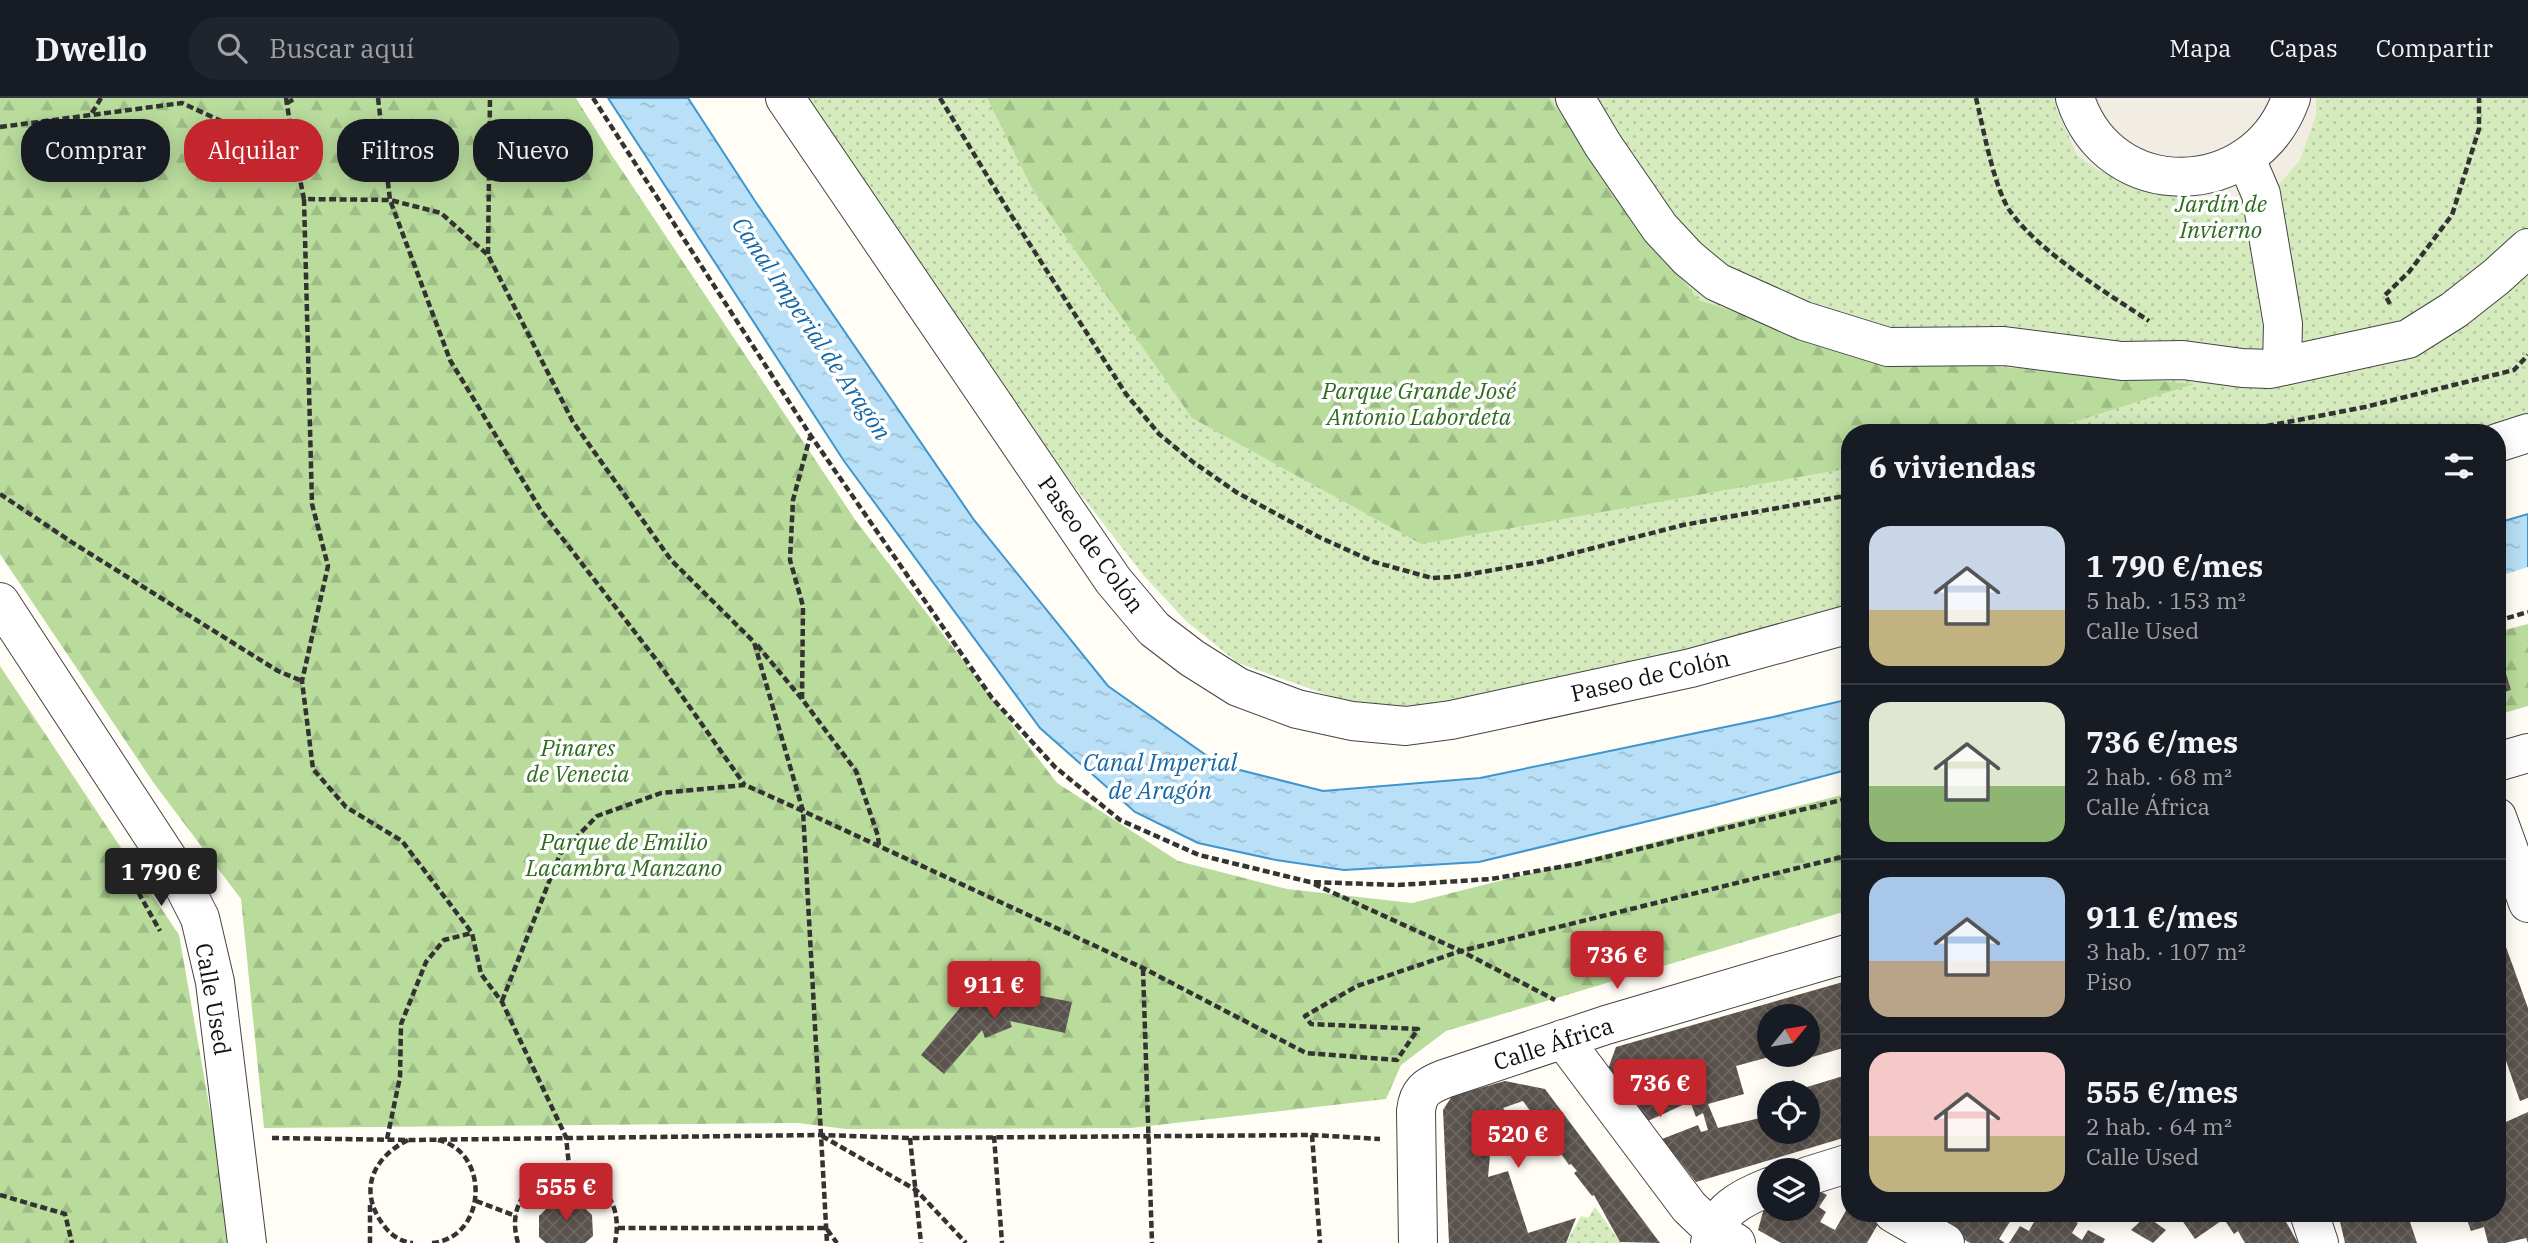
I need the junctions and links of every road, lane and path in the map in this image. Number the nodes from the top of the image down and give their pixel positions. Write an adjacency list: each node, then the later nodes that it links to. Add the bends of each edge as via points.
1 (101, 98): 13 (path)
2 (296, 98): 12 (path)
3 (378, 98): 20 (path)
4 (490, 98): 22 (path)
5 (785, 98): 36 (street, Paseo de Colón, via 1113,580 1154,629 1238,687 1297,709 1406,726 1691,668)
6 (940, 98): 32 (path, via 1126,394 1159,434 1236,492 1374,562 1432,578 1453,577 1539,562 1683,525)
7 (1575, 98): 26 (street, via 1660,228 1688,258 1717,282 1804,321 1888,347 2004,346 2122,361)
8 (1976, 98): 23 (path, via 1994,173 2009,210 2033,237)
9 (2075, 98): 17 (street, via 2100,141 2150,173 2199,176)
10 (2291, 98): 17 (street, via 2275,130)
11 (2479, 98): 24 (path, via 2479,130 2452,215 2409,272 2385,295)
12 (287, 100): 15 (path)
13 (92, 114): 14 (path, via 182,103); 16 (path)
14 (217, 119)
15 (290, 119)
16 (0, 127)
17 (2246, 159): 26 (street, via 2266,220 2283,324)
18 (301, 182): 19 (path)
19 (304, 199): 20 (path); 38 (path, via 312,504 328,566)
20 (390, 200): 22 (path, via 441,213); 42 (path, via 450,360 542,512 658,662)
21 (2528, 248): 24 (street, via 2454,310)
22 (488, 255): 37 (path, via 573,422 671,560)
23 (2150, 322)
24 (2408, 338): 26 (street)
25 (2528, 355): 27 (path, via 2514,370)
26 (2282, 366)
27 (2277, 424)
28 (2528, 433): 30 (street)
29 (811, 436): 39 (path, via 793,500 790,560 803,606)
30 (2506, 440)
31 (0, 494): 38 (path, via 278,671)
32 (1841, 497)
33 (0, 602): 81 (street, Calle Used, via 176,871 200,918 215,982)
34 (2528, 612): 35 (path)
35 (2506, 618)
36 (1841, 626)
37 (754, 642): 39 (path); 43 (path)
38 (302, 681): 50 (path, via 313,769 346,807 402,841)
39 (802, 699): 45 (path, via 856,771)
40 (2528, 753): 41 (street)
41 (2506, 759)
42 (745, 785): 43 (path); 55 (path, via 661,793 597,816 559,854)
43 (803, 811): 45 (path); 57 (path)
44 (2506, 842): 49 (street)
45 (879, 846): 54 (path)
46 (1841, 857): 52 (path)
47 (122, 865): 51 (path)
48 (1310, 882): 52 (path)
49 (2528, 903)
50 (472, 933): 55 (path, via 481,974); 65 (path, via 444,940 426,962 401,1024 400,1077)
51 (162, 935)
52 (1461, 951): 54 (path, via 1357,986 1305,1016 1311,1024 1418,1028 1397,1060 1306,1054); 56 (path)
53 (1841, 955): 56 (street, Calle África)
54 (1143, 968): 60 (path)
55 (502, 1002): 61 (path)
56 (1565, 1022): 79 (street, via 1689,1207); 94 (street, Calle África, via 1420,1093 1416,1111)
57 (821, 1135): 61 (path); 64 (path); 70 (path); 78 (path)
58 (1312, 1135): 60 (path); 67 (path); 93 (path)
59 (993, 1136): 60 (path); 64 (path); 91 (path)
60 (1147, 1136): 92 (path)
61 (566, 1137): 63 (path); 68 (path)
62 (261, 1138): 65 (path)
63 (427, 1138): 66 (path); 73 (path, via 443,1141 470,1166)
64 (910, 1138): 70 (path)
65 (386, 1139): 66 (path)
66 (409, 1140): 69 (path, via 382,1158)
67 (1393, 1140)
68 (570, 1175): 74 (path, via 546,1178 532,1187); 77 (path, via 596,1183 608,1195)
69 (370, 1189): 82 (path); 83 (path, via 372,1206 390,1233)
70 (916, 1190): 89 (path); 90 (path)
71 (1757, 1192): 79 (street, via 1727,1210)
72 (0, 1195): 80 (path, via 65,1214)
73 (476, 1201): 74 (path); 84 (path, via 458,1233)
74 (516, 1216): 85 (path)
75 (1909, 1222): 95 (street)
76 (2312, 1222): 96 (street)
77 (618, 1228): 78 (path); 86 (path)
78 (826, 1228): 87 (path); 88 (path)
79 (1719, 1239)
80 (72, 1243)
81 (247, 1243)
82 (370, 1243)
83 (413, 1243)
84 (432, 1243)
85 (518, 1243)
86 (615, 1243)
87 (827, 1243)
88 (837, 1243)
89 (921, 1243)
90 (967, 1243)
91 (1002, 1243)
92 (1152, 1243)
93 (1320, 1243)
94 (1418, 1243)
95 (1945, 1243)
96 (2319, 1243)

